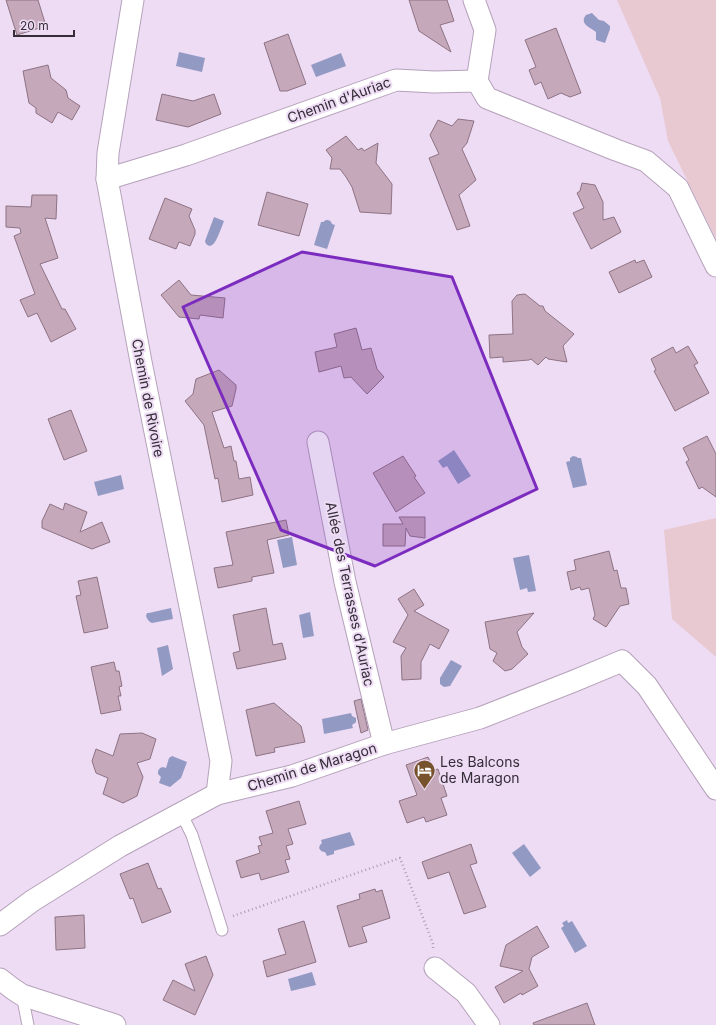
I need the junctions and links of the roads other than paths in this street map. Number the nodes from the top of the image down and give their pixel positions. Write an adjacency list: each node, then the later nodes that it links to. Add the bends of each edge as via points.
1 (133, 0): 4 (street, Chemin de Rivoire, via 108,153)
2 (474, 0): 3 (street, via 485,30)
3 (477, 81): 4 (street, Chemin d'Auriac, via 396,80 186,155); 5 (street, via 487,98 646,160 678,188)
4 (107, 179): 9 (street, Chemin de Rivoire, via 140,362 221,761)
5 (716, 266)
6 (318, 442): 7 (street, Allée des Terrasses d'Auriac, via 345,582)
7 (384, 744): 8 (street, Chemin de Maragon, via 480,718 622,661 647,686); 9 (street, Chemin de Maragon, via 292,776)
8 (716, 789)
9 (217, 794): 10 (street, Chemin de Maragon)
10 (181, 813): 11 (street, Chemin de Maragon, via 120,846 32,901); 12 (lane, via 192,835)
11 (0, 925)
12 (221, 925)
13 (436, 968): 17 (street, via 466,993)
14 (9, 989): 15 (lane); 16 (street)
15 (28, 1025)
16 (115, 1025)
17 (489, 1025)

